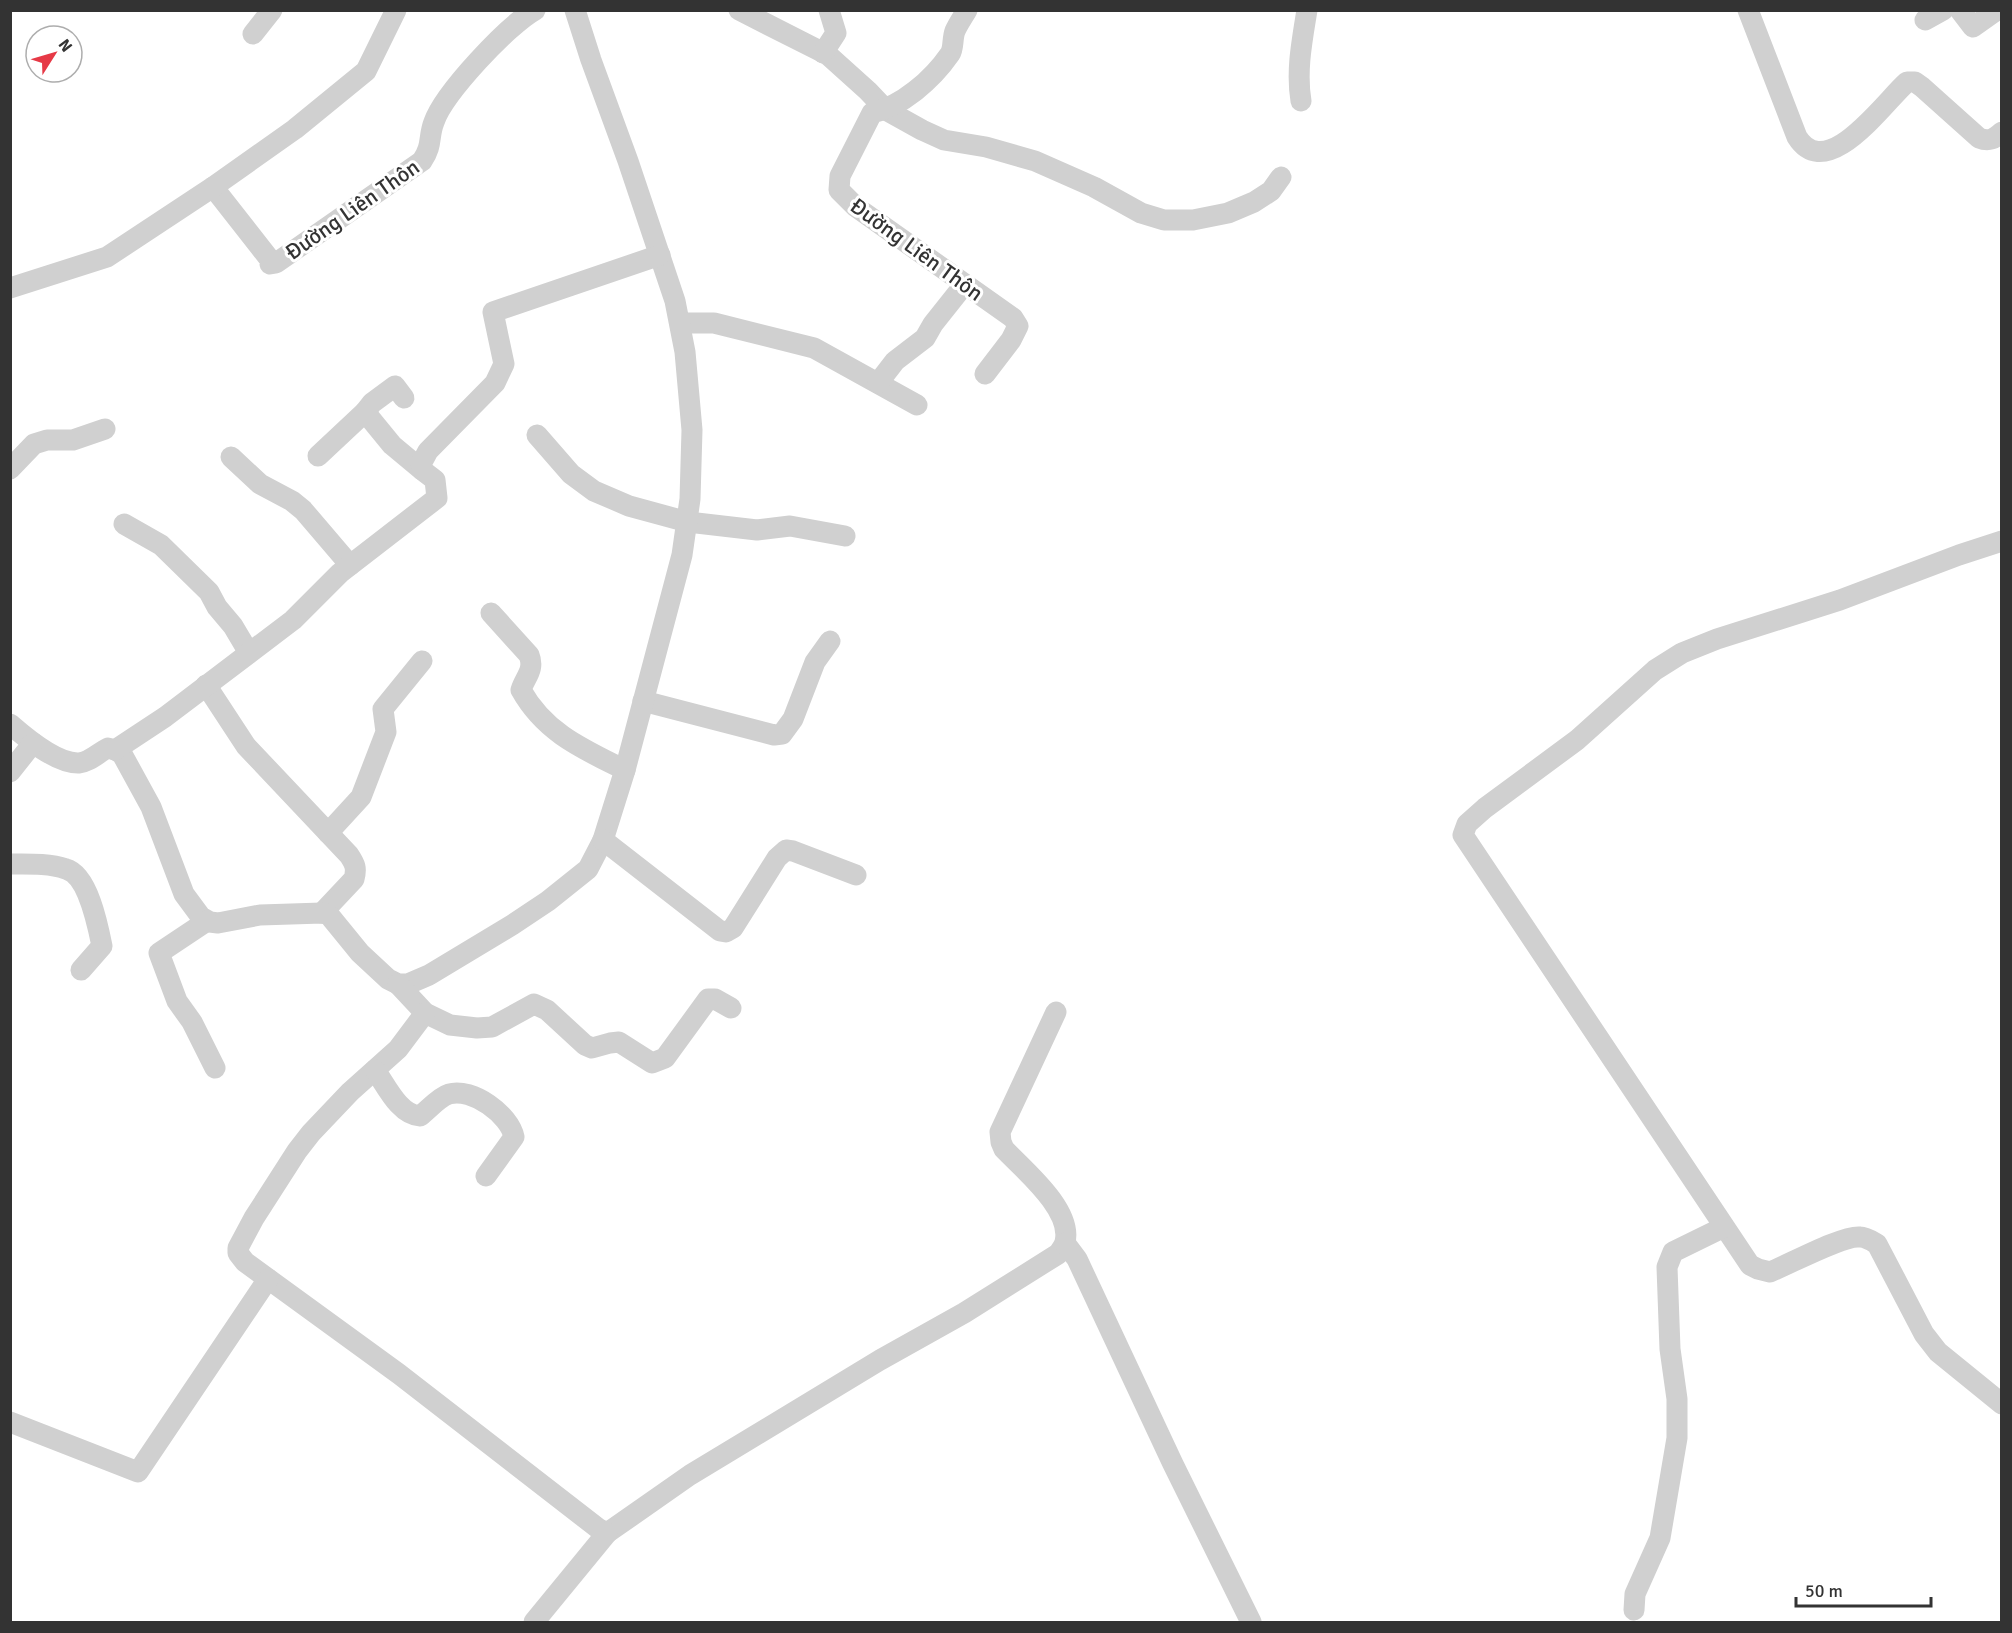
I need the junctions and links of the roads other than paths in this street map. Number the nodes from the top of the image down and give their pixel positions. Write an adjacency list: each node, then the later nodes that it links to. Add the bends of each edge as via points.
1 (272, 10): 12 (street)
2 (396, 10): 18 (street, via 366,71)
3 (535, 10): 18 (street, Đường Liên Thôn, via 484,56 451,93 433,123 429,151 423,161 276,262 270,264)
4 (576, 10): 19 (street)
5 (739, 10): 13 (street)
6 (829, 10): 13 (street, via 836,33)
7 (967, 10): 15 (street, Đường Liên Thôn, via 956,30 951,52 924,82)
8 (1306, 10): 14 (street, via 1301,46)
9 (1748, 10): 16 (street, via 1797,137 1812,151 1828,149 1864,128 1907,82 1922,87 1979,138 1987,141)
10 (1960, 10): 11 (street, via 1973,27)
11 (1997, 10)
12 (253, 34)
13 (823, 52): 15 (street)
14 (1301, 101)
15 (886, 110): 17 (street, via 944,140 1035,161 1141,213 1164,220 1193,220 1228,213 1271,191); 20 (street, Đường Liên Thôn, via 872,113 867,121 840,176 839,190 856,207)
16 (2001, 132)
17 (1281, 177)
18 (213, 188): 21 (street, via 107,257)
19 (660, 255): 22 (street); 33 (street, via 493,312 504,364 495,383 428,451)
20 (964, 285): 23 (street, Đường Liên Thôn, via 1004,311 1018,326); 24 (street, via 926,338 895,361)
21 (10, 288)
22 (680, 323): 24 (street, via 714,323 814,348); 34 (street, via 692,430)
23 (985, 374)
24 (878, 383): 26 (street)
25 (405, 398): 27 (street, via 395,386)
26 (916, 405)
27 (365, 412): 30 (street); 33 (street, via 392,445)
28 (105, 429): 32 (street, via 73,440 34,444)
29 (537, 435): 34 (street, via 571,474 594,490 629,506)
30 (318, 456)
31 (231, 458): 38 (street, via 260,484 303,510)
32 (10, 469)
33 (422, 470): 38 (street, via 435,480 437,498)
34 (688, 522): 36 (street, via 757,530 790,526); 44 (street)
35 (124, 524): 41 (street, via 161,545 209,592)
36 (845, 536)
37 (2001, 541): 64 (street, via 1682,653 1655,670 1577,740 1467,824 1463,835)
38 (350, 565): 41 (street, via 293,620)
39 (491, 613): 48 (street, via 529,655 531,670 521,690 547,725)
40 (830, 641): 44 (street, via 815,662 793,719 782,734)
41 (249, 653): 43 (street)
42 (422, 661): 50 (street, via 383,709 386,732 361,797)
43 (206, 685): 47 (street); 50 (street, via 246,746)
44 (643, 701): 48 (street)
45 (10, 724): 46 (street)
46 (33, 742): 47 (street, via 63,759 79,763 108,748); 49 (street)
47 (115, 750): 55 (street, via 122,754 151,807 184,894)
48 (625, 770): 51 (street)
49 (10, 772)
50 (328, 833): 54 (street, via 349,855 356,872)
51 (603, 840): 53 (street, via 720,932 733,928 786,850); 57 (street, via 588,869 548,901 429,975)
52 (10, 864): 56 (street, via 69,869 85,887 102,946)
53 (856, 875)
54 (322, 913): 55 (street); 57 (street, via 334,919 360,954)
55 (207, 921): 61 (street, via 159,952 177,1001)
56 (81, 970)
57 (398, 984): 60 (street)
58 (731, 1008): 60 (street, via 708,999 665,1058 652,1063 619,1042 592,1048 585,1045 534,1004 492,1027 450,1025)
59 (1056, 1012): 65 (street, via 1000,1132 1004,1149 1062,1217)
60 (425, 1014): 62 (street, via 398,1049)
61 (215, 1068)
62 (375, 1070): 63 (street, via 403,1109 415,1116 447,1094 461,1092 501,1114 514,1137); 66 (street, via 297,1151 238,1248 245,1262)
63 (486, 1176)
64 (1724, 1227): 67 (street, via 1750,1265 1770,1272 1844,1239 1868,1238 1877,1244 1924,1334 1938,1352); 70 (street, via 1673,1252 1666,1267 1677,1438 1660,1538 1635,1594)
65 (1065, 1243): 69 (street, via 1049,1260 690,1475); 72 (street, via 1077,1259)
66 (268, 1279): 68 (street, via 138,1472); 69 (street)
67 (2001, 1404)
68 (10, 1422)
69 (607, 1533): 71 (street)
70 (1634, 1610)
71 (534, 1623)
72 (1251, 1623)

